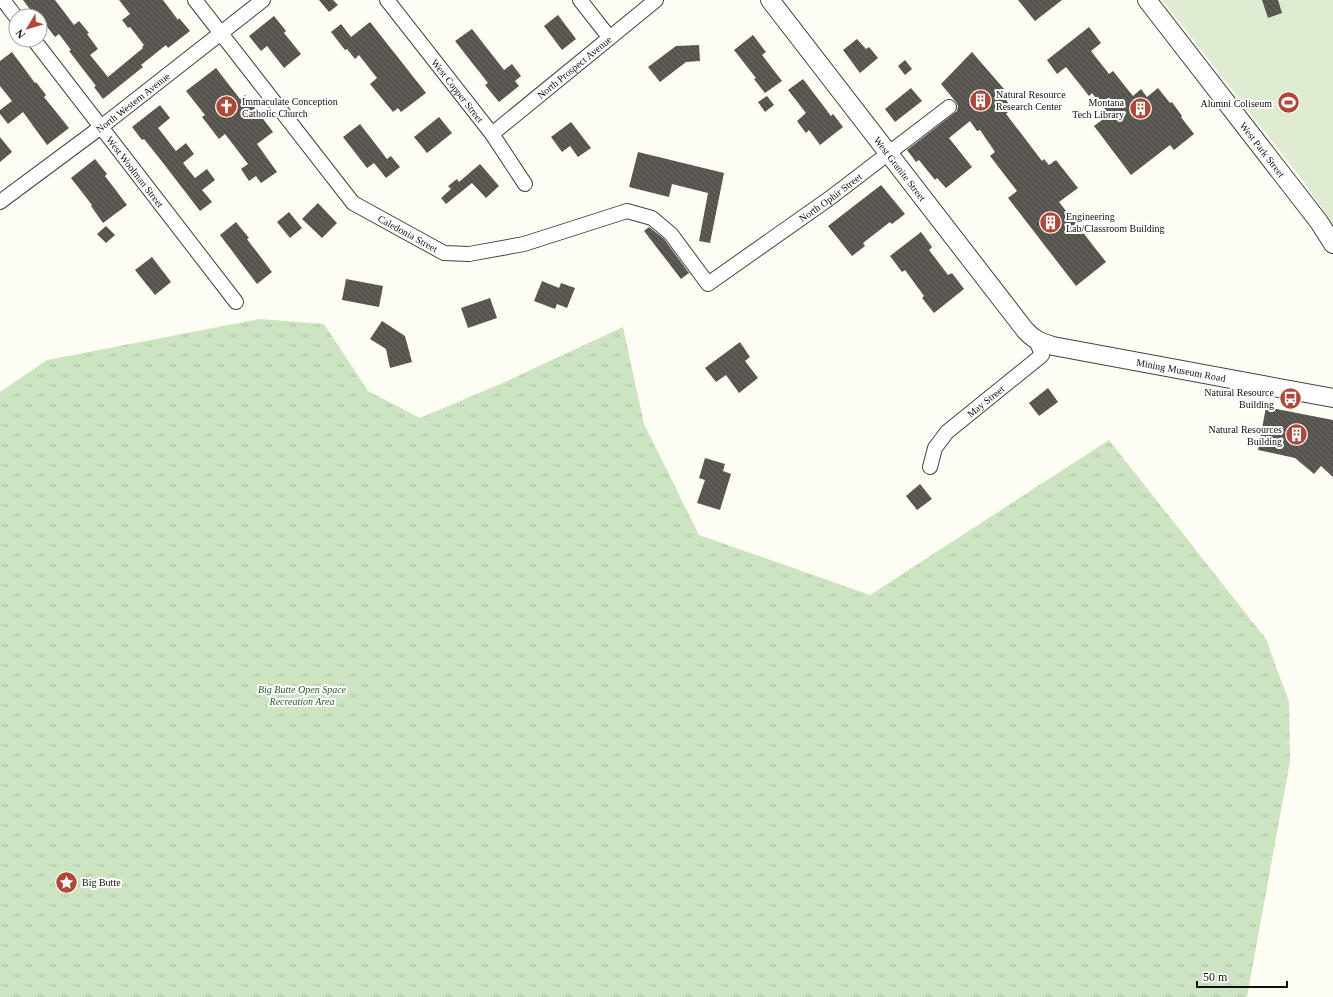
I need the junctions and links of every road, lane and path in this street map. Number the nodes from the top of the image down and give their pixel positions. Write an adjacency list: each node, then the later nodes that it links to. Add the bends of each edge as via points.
1 (3, 0): 9 (street)
2 (195, 0): 10 (street, Caledonia Street)
3 (263, 0): 10 (street, North Western Avenue)
4 (387, 0): 15 (street, West Copper Street)
5 (580, 0): 11 (street)
6 (656, 0): 11 (street, North Prospect Avenue)
7 (770, 0): 16 (street, West Granite Street)
8 (1147, 0): 19 (street, West Park Street)
9 (9, 8)
10 (221, 33): 14 (street, North Western Avenue); 20 (street, Caledonia Street, via 353,203 444,254 469,254 524,244 627,211 652,218 671,234)
11 (609, 37): 15 (street, North Prospect Avenue)
12 (40, 48): 14 (street, West Woolman Street)
13 (949, 107): 16 (street, North Ophir Street)
14 (101, 126): 18 (street, North Western Avenue); 21 (street, West Woolman Street)
15 (492, 134): 17 (street, West Copper Street)
16 (888, 153): 20 (street, North Ophir Street, via 830,198); 22 (street, West Granite Street, via 1025,330)
17 (525, 184)
18 (0, 202)
19 (1333, 244)
20 (708, 284)
21 (236, 302)
22 (1034, 338): 23 (street, Mining Museum Road, via 1053,346); 24 (street, May Street, via 1042,355 946,432 935,448)
23 (1333, 398)
24 (930, 467)

